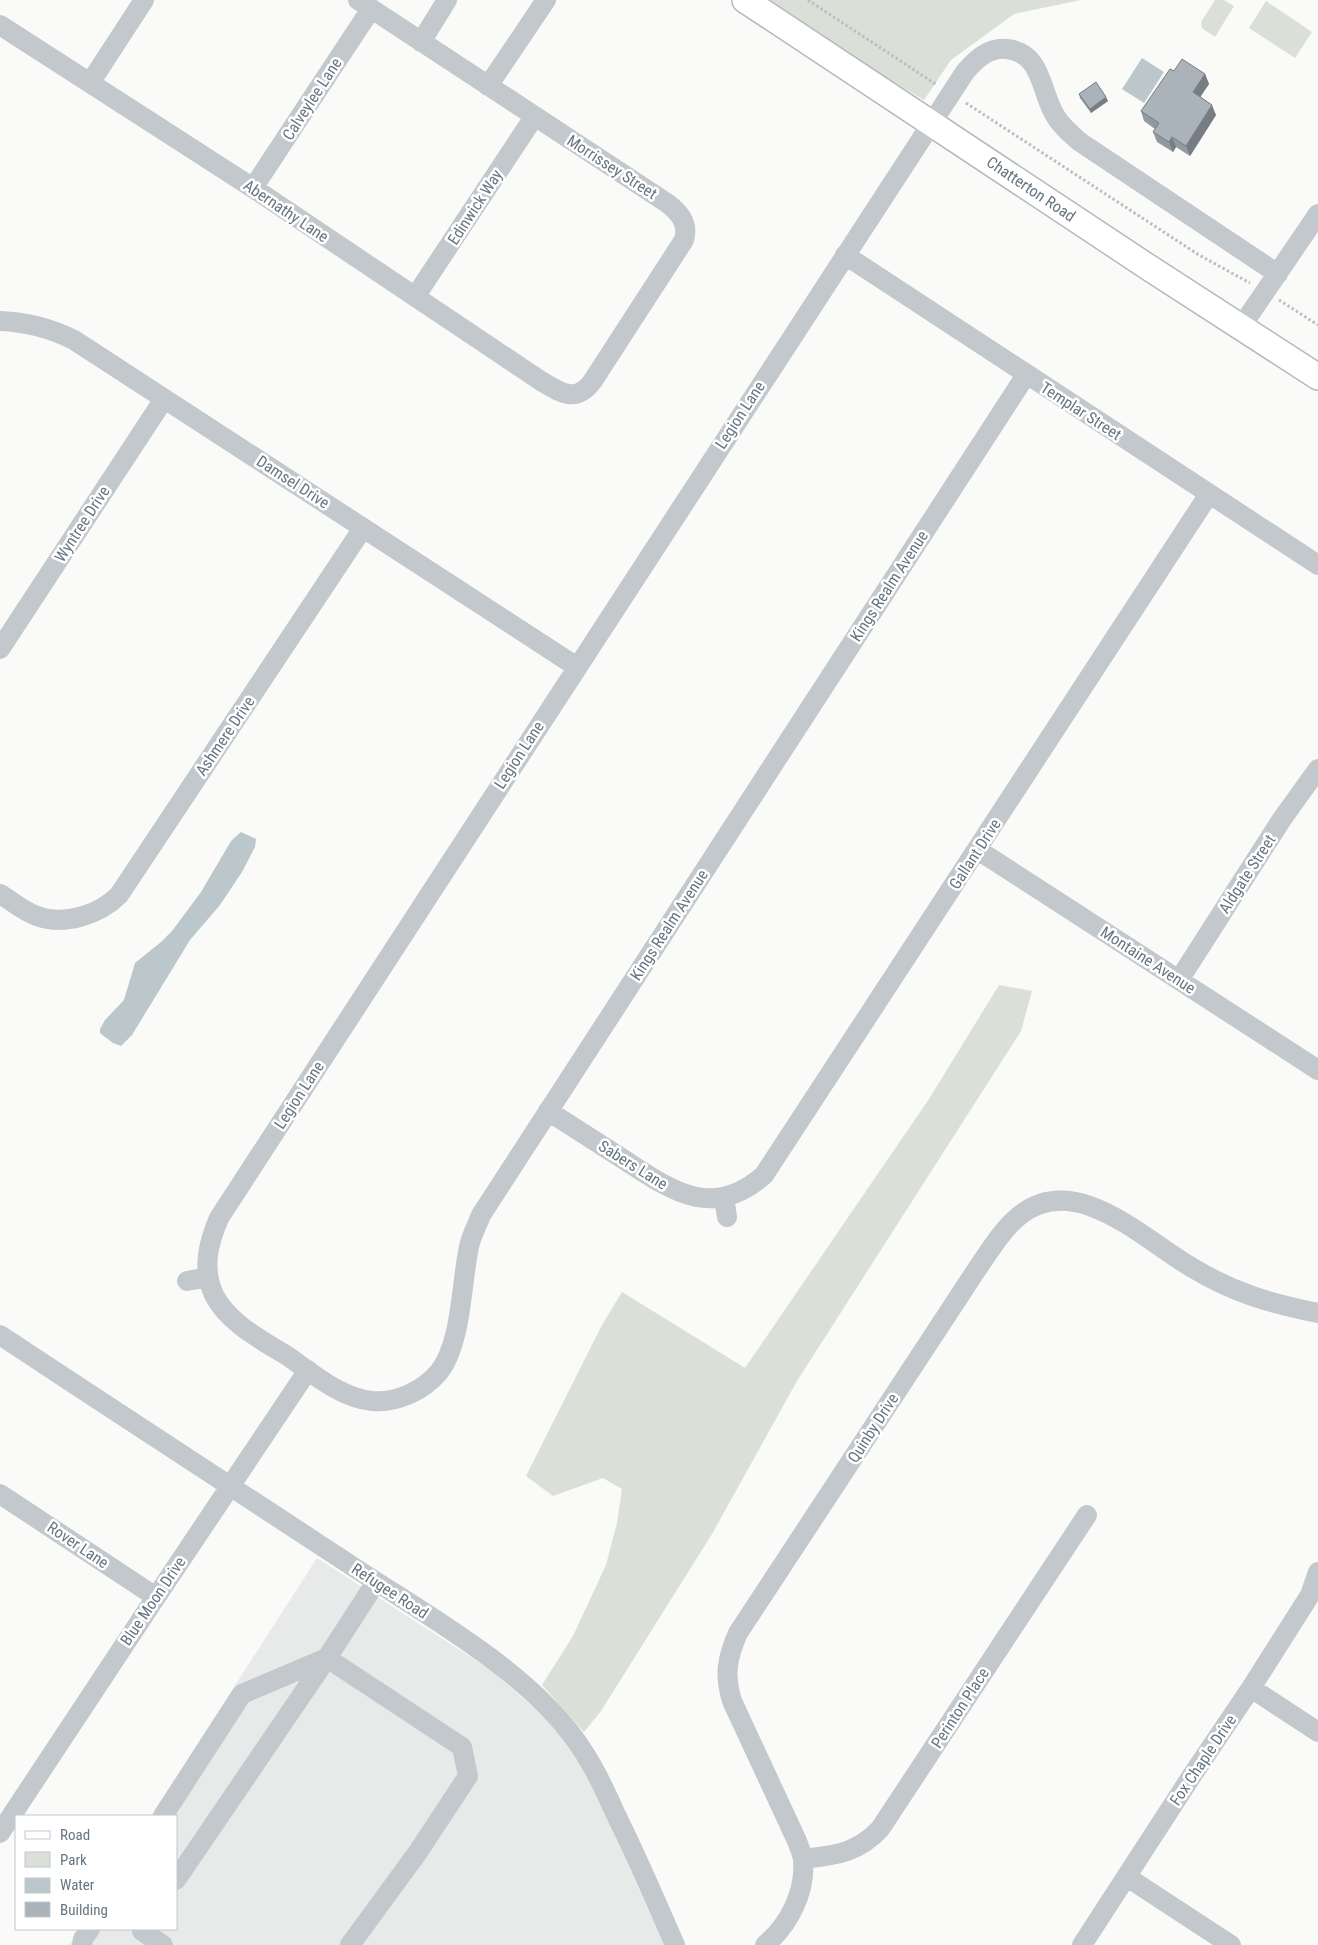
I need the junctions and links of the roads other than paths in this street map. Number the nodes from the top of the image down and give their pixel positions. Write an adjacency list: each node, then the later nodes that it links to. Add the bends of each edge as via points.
1 (144, 0): 8 (street)
2 (447, 0): 7 (street)
3 (546, 0): 9 (street)
4 (745, 0): 11 (main road, Chatterton Road)
5 (365, 4): 7 (street, Morrissey Street); 12 (street, Calveylee Lane)
6 (0, 25): 8 (street, Abernathy Lane)
7 (421, 42): 9 (street, Morrissey Street)
8 (90, 83): 12 (street, Abernathy Lane)
9 (488, 86): 10 (street, Morrissey Street)
10 (534, 117): 16 (street, Edinwick Way); 21 (street, Morrissey Street, via 676,210 686,231 684,240 592,382)
11 (931, 123): 14 (street, Legion Lane); 15 (street, Legion Lane, via 974,61 986,52 1003,48 1024,53 1036,69 1047,100 1066,130); 18 (main road, Chatterton Road)
12 (253, 188): 16 (street, Abernathy Lane)
13 (1318, 214): 15 (street)
14 (844, 255): 19 (street, Templar Street); 27 (street, Legion Lane)
15 (1278, 274): 18 (street)
16 (415, 297): 21 (street, Abernathy Lane, via 541,381)
17 (0, 321): 22 (street, Damsel Drive, via 57,331)
18 (1241, 327): 20 (main road, Chatterton Road)
19 (1026, 375): 23 (street, Templar Street); 33 (street, Kings Realm Avenue)
20 (1318, 376)
21 (572, 395)
22 (164, 399): 24 (street, Damsel Drive); 26 (street, Wyntree Drive)
23 (1209, 494): 25 (street, Templar Street); 29 (street, Gallant Drive)
24 (363, 528): 27 (street, Damsel Drive); 30 (street, Ashmere Drive, via 119,895 99,910 80,917 57,919 37,916)
25 (1318, 565)
26 (0, 649)
27 (577, 667): 36 (street, Legion Lane, via 218,1218 206,1257)
28 (1318, 769): 31 (street, Aldgate Street, via 1282,819)
29 (978, 850): 31 (street, Montaine Avenue); 34 (street, Gallant Drive, via 773,1163 752,1185)
30 (0, 894)
31 (1179, 980): 32 (street, Montaine Avenue)
32 (1318, 1070)
33 (548, 1111): 34 (street, Sabers Lane, via 666,1187 694,1198); 40 (street, Kings Realm Avenue, via 481,1215 469,1246 455,1335 440,1371 410,1395 372,1401 335,1388)
34 (724, 1197): 35 (street)
35 (728, 1217)
36 (208, 1277): 37 (street); 40 (street, Legion Lane, via 214,1296 241,1326)
37 (188, 1281)
38 (1318, 1313): 52 (street, Quinby Drive, via 1249,1296 1230,1288 1090,1205 1070,1200 1055,1201 1030,1209 1009,1225 979,1266 732,1646 726,1674 732,1701)
39 (0, 1335): 41 (street, Refugee Road)
40 (308, 1370): 41 (street, Blue Moon Drive)
41 (230, 1488): 45 (street, Refugee Road); 46 (street, Blue Moon Drive)
42 (0, 1494): 46 (street, Rover Lane)
43 (1087, 1515): 52 (street, Perinton Place, via 880,1829 867,1842 852,1850)
44 (1318, 1572): 48 (street, Fox Chaple Drive, via 1310,1595)
45 (376, 1582): 47 (street); 60 (street, Refugee Road, via 479,1649 552,1711 572,1735 598,1776)
46 (156, 1597): 51 (street, Blue Moon Drive)
47 (327, 1658): 50 (street, via 242,1694); 53 (street); 59 (street, via 462,1747 468,1776 418,1852)
48 (1252, 1688): 49 (street); 54 (street, Fox Chaple Drive)
49 (1318, 1732)
50 (164, 1815)
51 (0, 1833)
52 (803, 1860): 61 (street, Quinby Drive, via 801,1882 792,1912)
53 (178, 1877)
54 (1126, 1877): 62 (street, Fox Chaple Drive); 63 (street)
55 (89, 1930): 57 (street)
56 (142, 1930): 58 (street)
57 (82, 1945)
58 (163, 1945)
59 (350, 1945)
60 (675, 1945)
61 (765, 1945)
62 (1082, 1945)
63 (1231, 1945)

